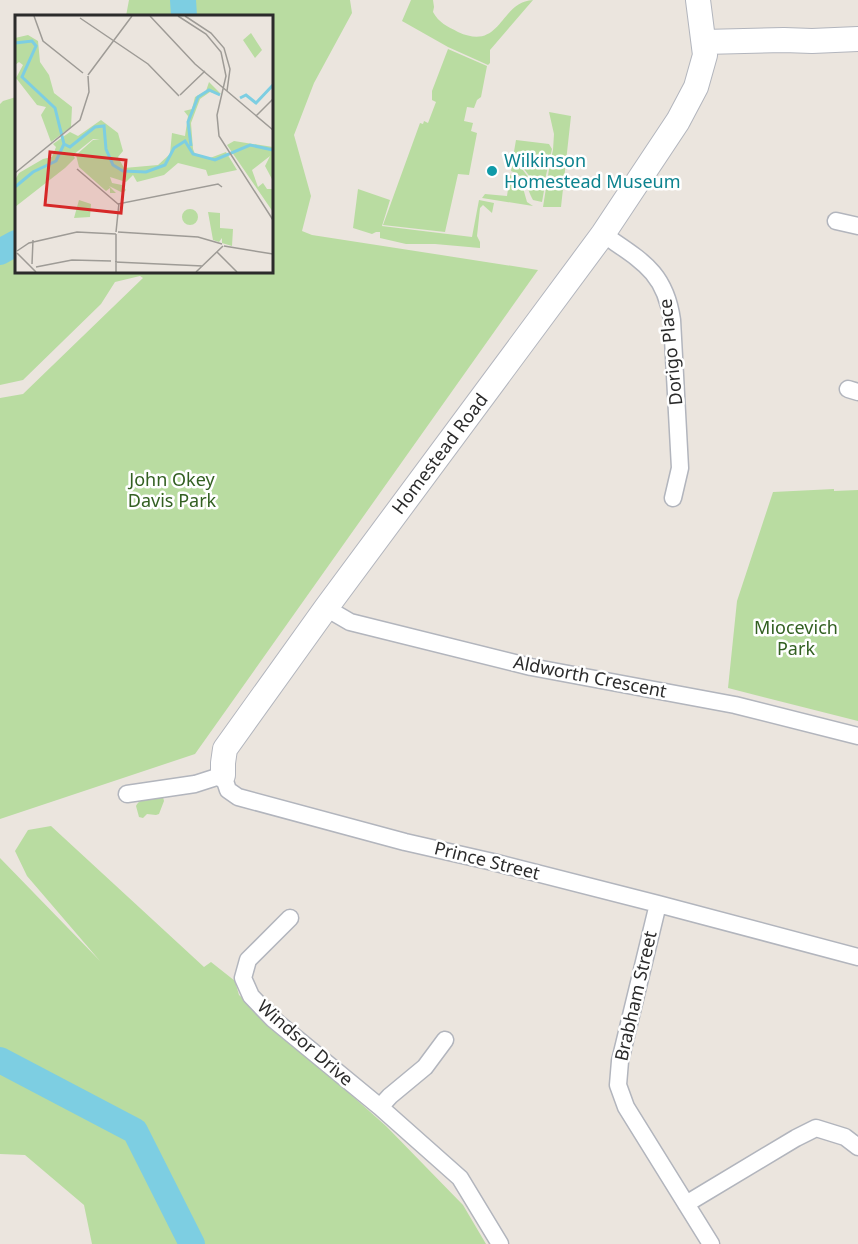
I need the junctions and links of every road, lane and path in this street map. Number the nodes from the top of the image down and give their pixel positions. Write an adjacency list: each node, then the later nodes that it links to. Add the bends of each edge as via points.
1 (698, 0): 4 (street, Homestead Road)
2 (708, 0): 4 (street, Homestead Road, via 716,28)
3 (858, 39): 4 (street, via 784,40)
4 (711, 49): 7 (street, Homestead Road, via 706,92 695,113 669,136)
5 (836, 221): 6 (street)
6 (858, 226)
7 (603, 234): 8 (street, Dorigo Place, via 649,268 665,290 670,305 680,468); 9 (street, Homestead Road)
8 (672, 498)
9 (326, 608): 10 (street, Aldworth Crescent, via 350,622 531,667 735,705); 11 (street, Homestead Road, via 225,749)
10 (858, 736)
11 (223, 775): 12 (street, via 195,784); 13 (street, Prince Street, via 228,790 238,797)
12 (127, 794)
13 (658, 904): 15 (street, Prince Street); 19 (street, Brabham Street, via 620,1061 618,1085 626,1107)
14 (290, 918): 17 (street, Windsor Drive, via 248,960 243,978 250,996)
15 (858, 957)
16 (446, 1040): 17 (street, via 424,1067)
17 (380, 1107): 20 (street, Windsor Drive, via 460,1178)
18 (858, 1147): 19 (street, via 845,1137 816,1128)
19 (686, 1204): 21 (street, Brabham Street)
20 (500, 1244)
21 (711, 1244)

